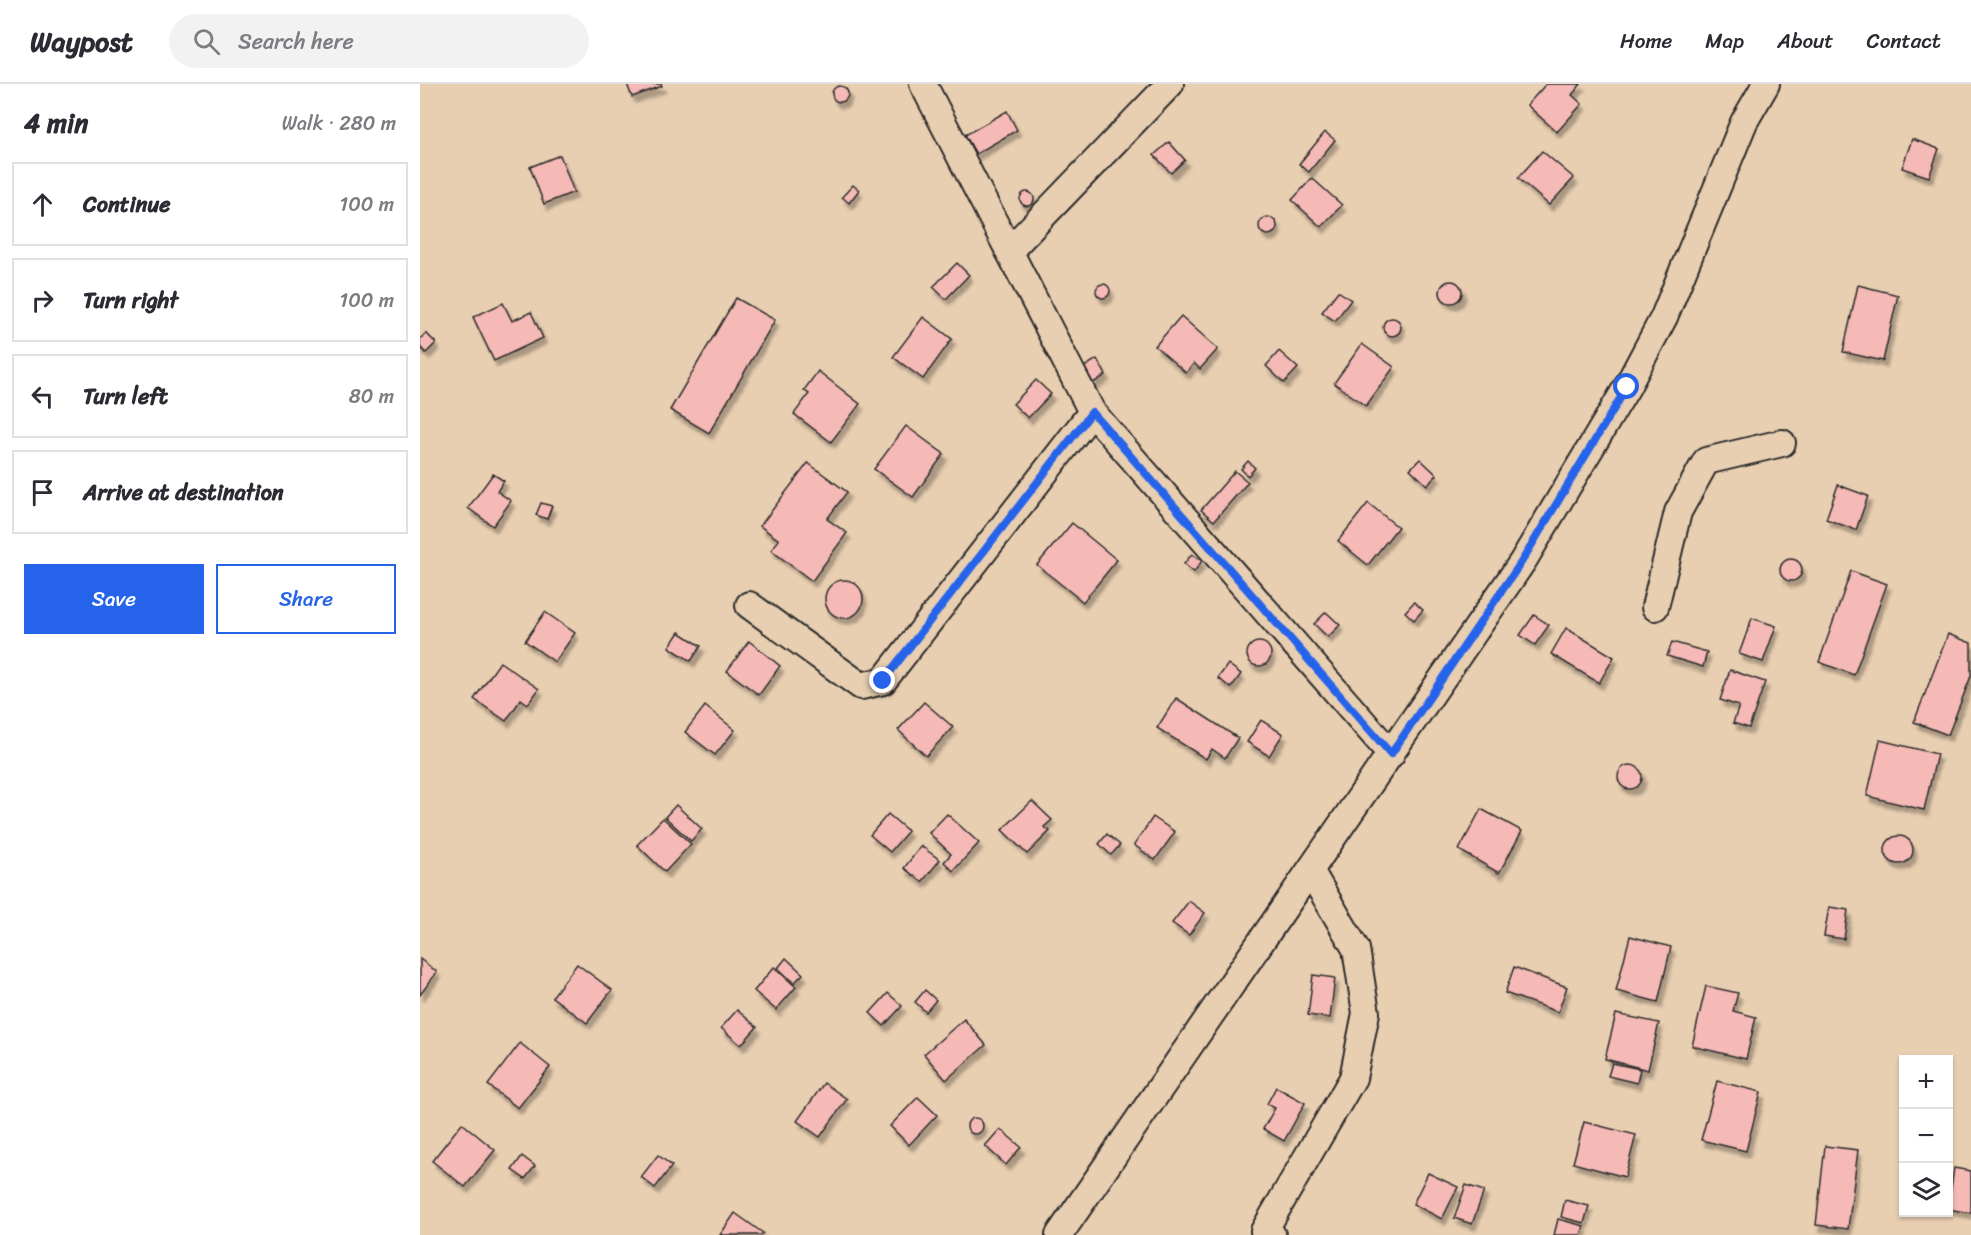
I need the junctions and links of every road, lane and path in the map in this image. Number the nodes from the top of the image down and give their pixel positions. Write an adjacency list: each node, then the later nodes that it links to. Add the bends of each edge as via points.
1 (923, 84): 4 (street)
2 (1170, 84): 4 (street)
3 (1766, 84): 9 (street, via 1744,122 1664,317 1627,387 1522,561)
4 (1009, 251): 5 (street)
5 (1092, 412): 7 (street, via 883,681 861,686); 9 (street)
6 (1782, 442): 8 (street, via 1706,461 1678,512)
7 (749, 605)
8 (1655, 607)
9 (1391, 754): 10 (street)
10 (1311, 872): 11 (street); 12 (street, via 1356,949 1366,1013 1353,1078 1264,1231)
11 (1059, 1235)
12 (1272, 1235)

